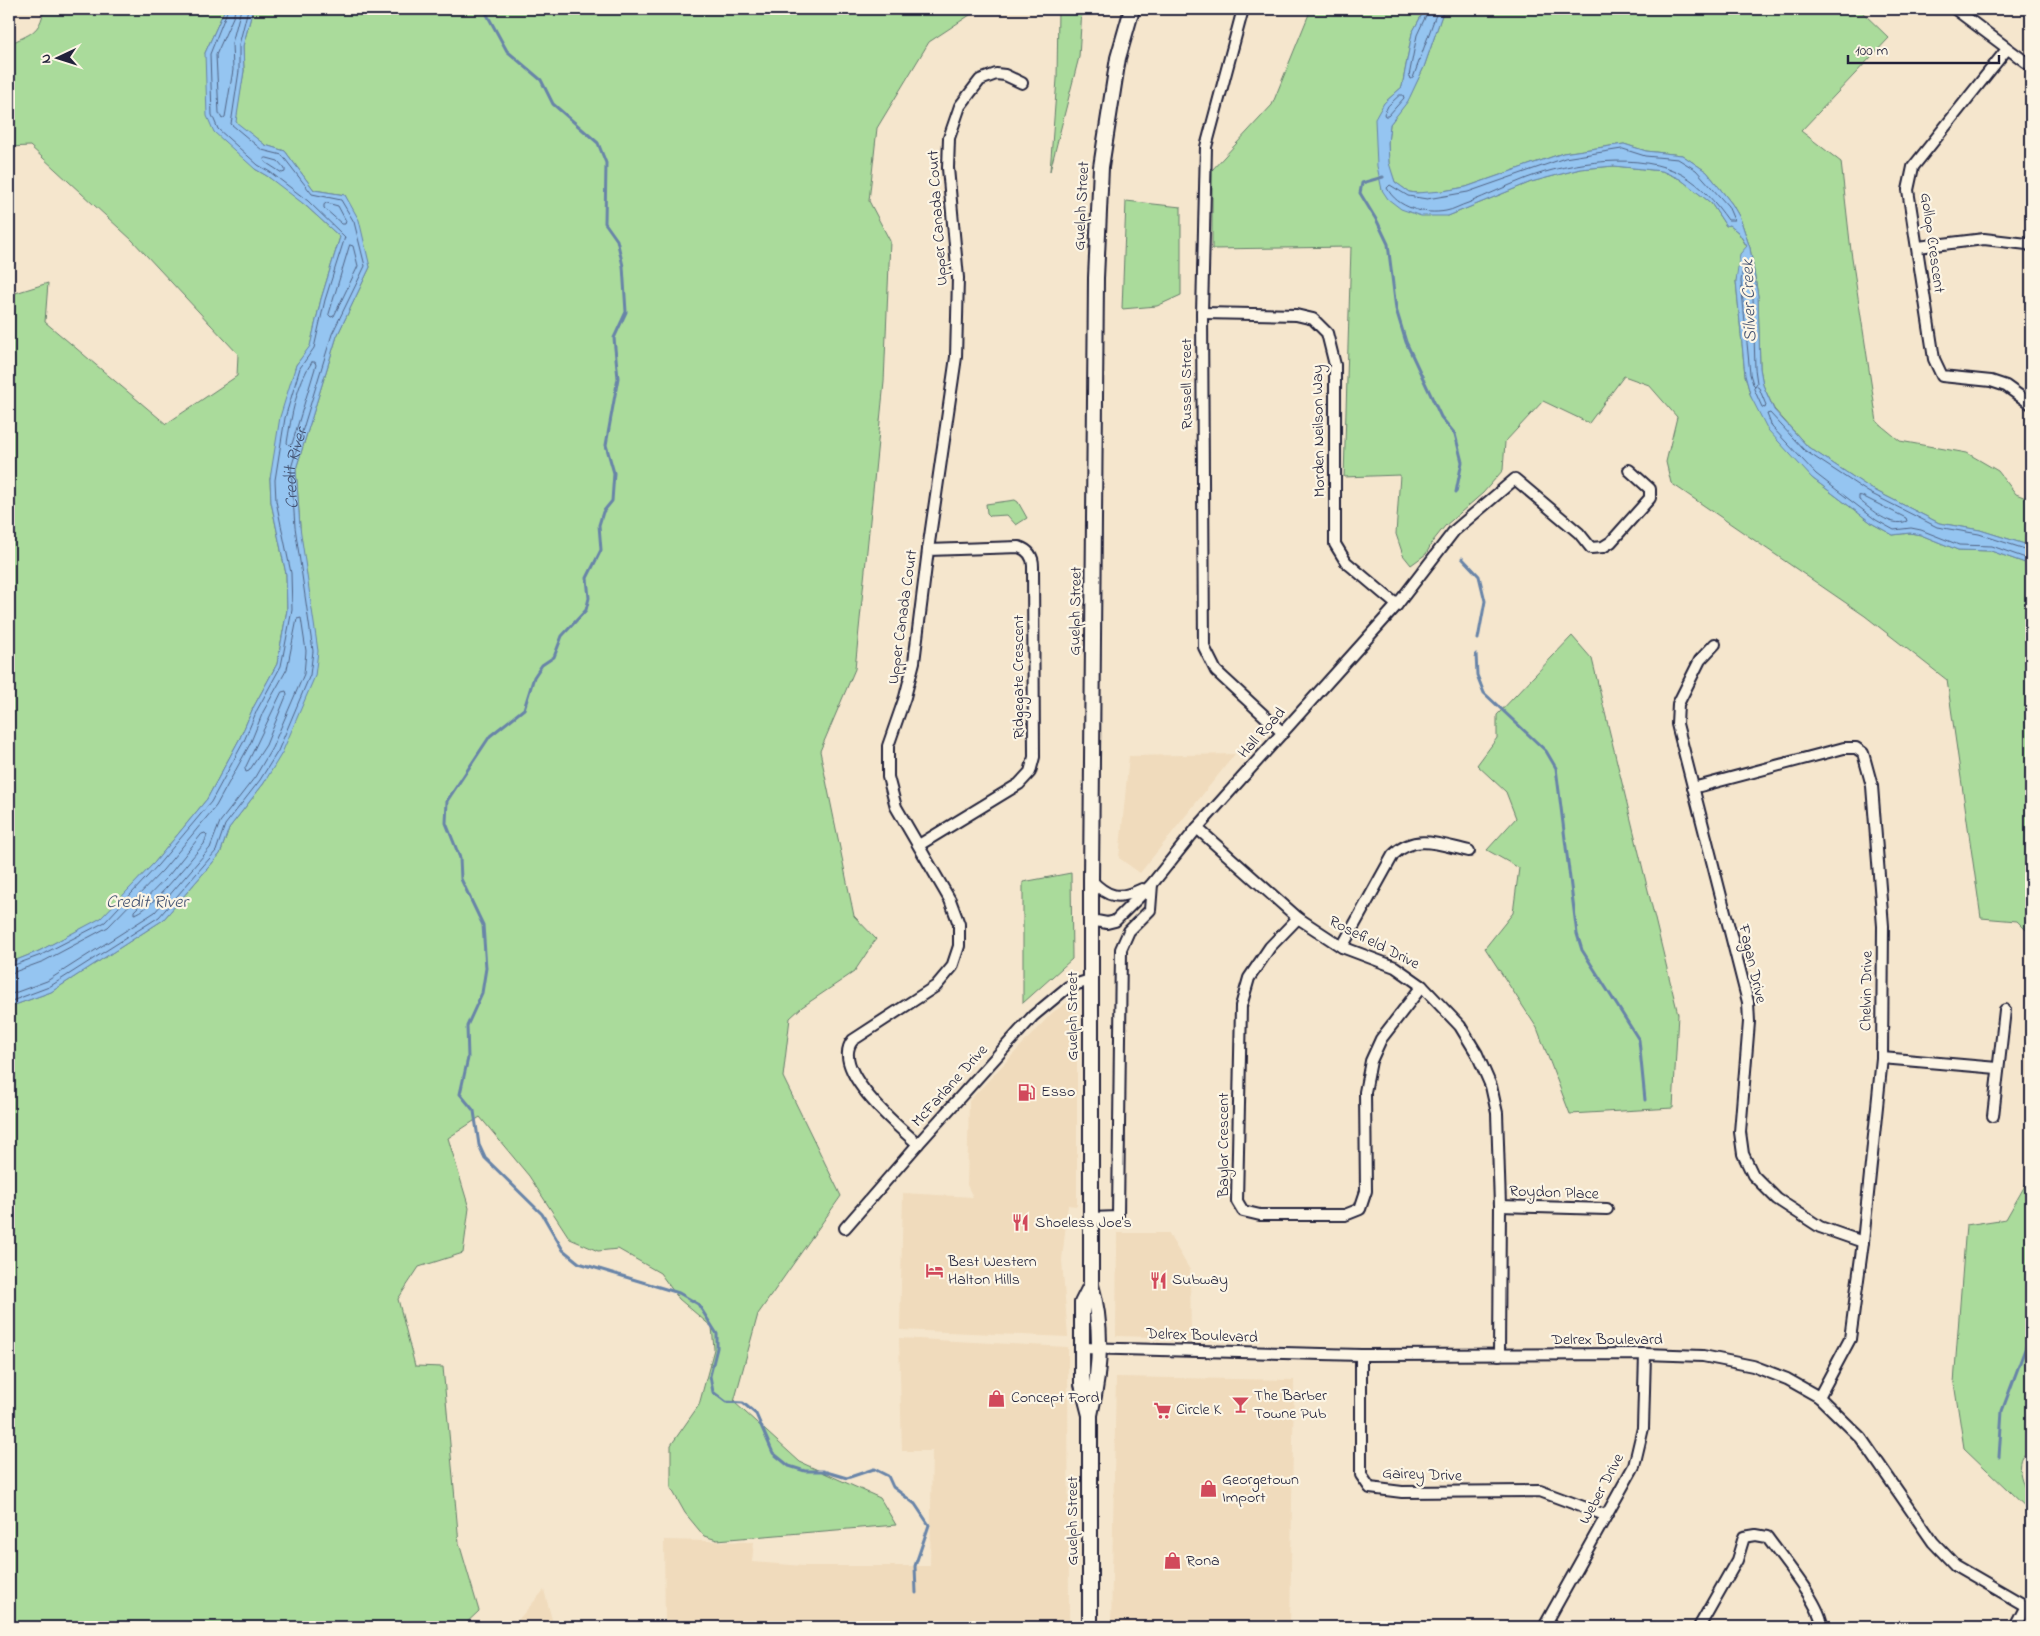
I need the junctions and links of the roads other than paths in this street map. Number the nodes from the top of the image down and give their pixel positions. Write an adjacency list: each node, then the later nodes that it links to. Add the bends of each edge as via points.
1 (1132, 9): 20 (main road, Guelph Street, via 1118,58 1101,167 1096,278)
2 (1243, 9): 9 (street, Russell Street, via 1206,147)
3 (1955, 9): 4 (street)
4 (2007, 49): 5 (street); 8 (street, Gollop Crescent, via 1913,167 1908,190)
5 (2031, 66)
6 (1022, 83): 12 (street, Upper Canada Court, via 996,74 980,80 960,106 949,138 948,168 958,278 956,357)
7 (2031, 246): 8 (street, via 1984,239)
8 (1918, 247): 10 (street, Gollop Crescent, via 1934,359 1942,376 1991,381 2006,386)
9 (1202, 313): 13 (street, Morden Neilson Way, via 1296,315 1313,319 1328,333 1335,365 1335,544 1346,562); 15 (street, Russell Street, via 1204,647 1216,671)
10 (2031, 404)
11 (1629, 470): 13 (street, Hall Road, via 1650,489 1650,498 1603,547 1591,548 1579,533 1514,479 1454,531)
12 (928, 550): 18 (street, Upper Canada Court, via 914,662 888,746 888,778 896,807); 18 (street, Ridgegate Crescent, via 1018,548 1031,555 1034,566 1034,756 1030,772 1019,784)
13 (1397, 605): 15 (street, Hall Road)
14 (1715, 644): 16 (street, Fagan Drive, via 1700,660 1678,704 1677,724)
15 (1283, 733): 17 (street, Hall Road)
16 (1693, 788): 28 (street, Chelvin Drive, via 1844,748 1856,748 1863,753 1872,786 1883,926); 36 (street, Fagan Drive, via 1748,1002 1740,1132 1742,1154 1753,1175 1777,1199 1820,1227)
17 (1197, 828): 21 (street, Hall Road); 22 (street, Rosefield Drive)
18 (919, 845): 31 (street, Upper Canada Court, via 956,913 960,935 957,957 936,986 853,1040 847,1056 864,1090)
19 (1469, 851): 24 (street, via 1421,841 1402,847 1393,855)
20 (1091, 880): 21 (street, via 1102,891 1116,896 1131,894); 23 (main road, Guelph Street)
21 (1152, 884): 23 (street, Hall Road, via 1114,921); 34 (street, via 1150,910 1129,931 1120,949 1118,1217)
22 (1298, 918): 24 (street, Rosefield Drive); 26 (street, Baylor Crescent, via 1270,947 1249,978 1241,1006 1236,1201 1243,1211 1260,1215 1345,1214 1360,1209 1366,1191 1366,1092 1372,1061 1381,1040)
23 (1092, 920): 25 (main road, Guelph Street)
24 (1342, 948): 26 (street, Rosefield Drive, via 1395,967)
25 (1090, 980): 31 (street, McFarlane Drive, via 1068,987 1033,1016); 34 (main road, Guelph Street)
26 (1422, 986): 32 (street, Rosefield Drive, via 1460,1026 1491,1086 1497,1113)
27 (2005, 1010): 29 (street)
28 (1882, 1058): 29 (street); 36 (street, Chelvin Drive)
29 (1997, 1068): 30 (street)
30 (1992, 1116)
31 (918, 1144): 35 (street, McFarlane Drive)
32 (1500, 1206): 33 (street, Roydon Place); 42 (street, Rosefield Drive)
33 (1607, 1209)
34 (1091, 1218): 37 (main road, Guelph Street)
35 (845, 1228)
36 (1863, 1242): 43 (street, Chelvin Drive, via 1850,1340)
37 (1091, 1285): 38 (main road, Guelph Street, via 1082,1304); 39 (main road, Guelph Street, via 1097,1306)
38 (1081, 1348): 39 (street, Delrex Boulevard); 44 (main road, Guelph Street, via 1082,1384)
39 (1098, 1348): 41 (street, Delrex Boulevard); 44 (main road, Guelph Street, via 1097,1385)
40 (1645, 1354): 42 (street, Delrex Boulevard); 43 (street, Delrex Boulevard, via 1703,1356 1753,1366 1787,1379); 45 (street, Weber Drive, via 1640,1445 1634,1466)
41 (1361, 1355): 42 (street, Delrex Boulevard); 45 (street, Gairey Drive, via 1361,1475 1370,1488 1402,1492 1540,1491)
42 (1499, 1355)
43 (1819, 1397): 46 (street, Delrex Boulevard, via 1862,1438 1933,1542 1955,1565)
44 (1090, 1414): 47 (main road, Guelph Street)
45 (1605, 1515): 48 (street, Weber Drive)
46 (2028, 1607): 51 (street)
47 (1090, 1627)
48 (1544, 1627)
49 (1699, 1627): 50 (street, via 1737,1560 1744,1537 1756,1534 1767,1537 1810,1597)
50 (1822, 1627)
51 (2015, 1627)

